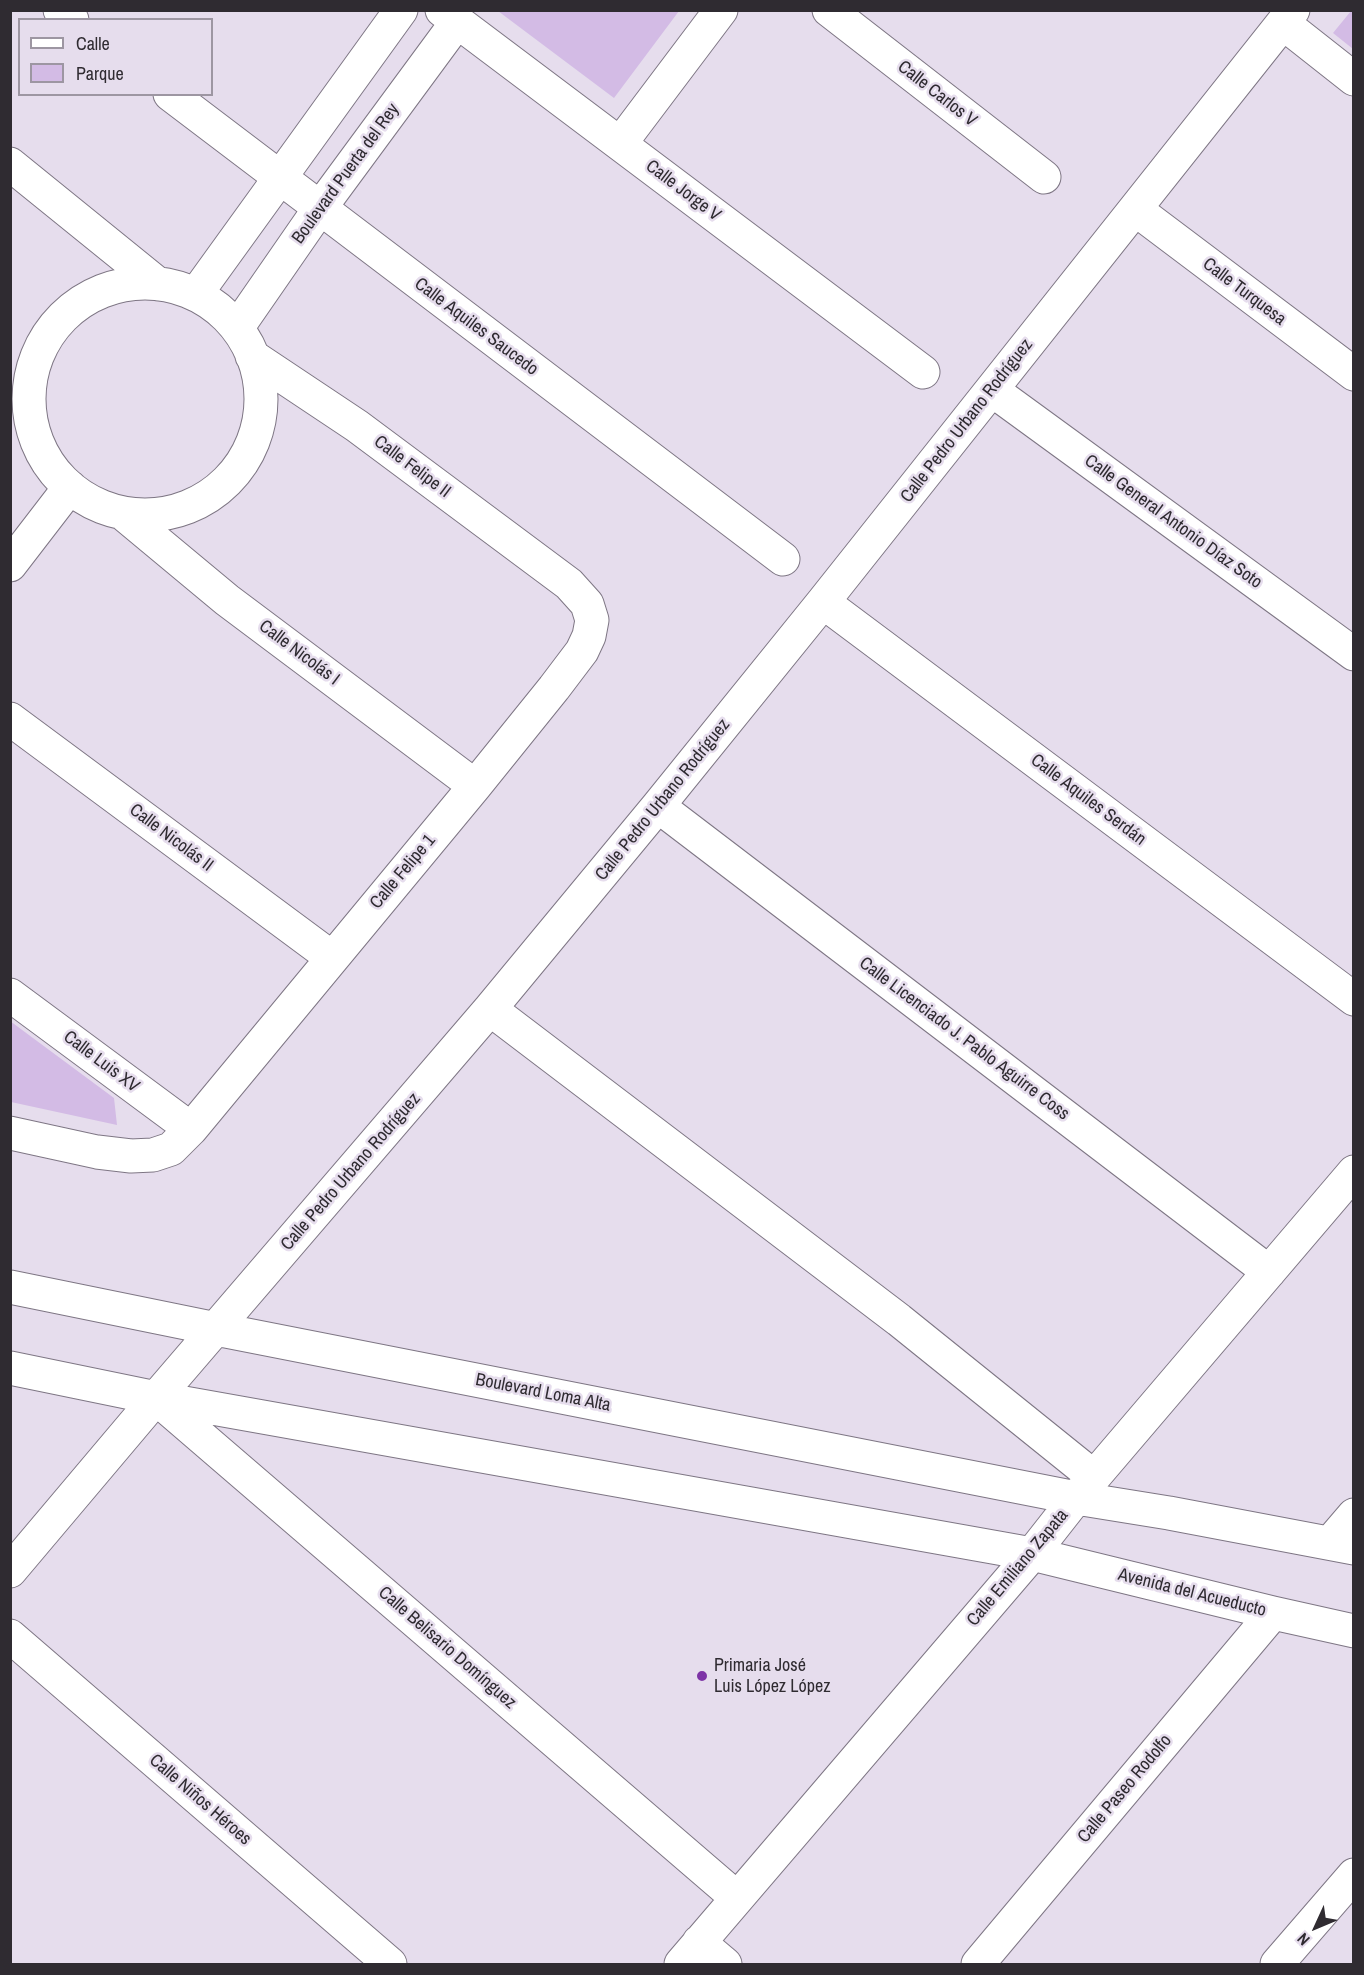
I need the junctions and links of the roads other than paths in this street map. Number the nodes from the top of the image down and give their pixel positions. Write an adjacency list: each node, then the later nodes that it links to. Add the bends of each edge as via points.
1 (401, 10): 11 (street)
2 (721, 10): 8 (street)
3 (829, 10): 10 (street, Calle Carlos V)
4 (450, 16): 8 (street, Calle Jorge V); 12 (street, Boulevard Puerta del Rey)
5 (1288, 17): 6 (street); 13 (street, Calle Pedro Urbano Rodríguez)
6 (1353, 79)
7 (173, 96): 11 (street, Calle Aquiles Saucedo)
8 (620, 144): 18 (street, Calle Jorge V)
9 (10, 164): 14 (street)
10 (1044, 177)
11 (280, 178): 12 (street, Calle Aquiles Saucedo); 15 (street)
12 (320, 208): 16 (street, Boulevard Puerta del Rey); 24 (street, Calle Aquiles Saucedo)
13 (1135, 209): 19 (street, Calle Turquesa); 20 (street, Calle Pedro Urbano Rodríguez)
14 (158, 284): 15 (street); 22 (street, via 124,285 93,295 65,315 44,341 32,372 29,406 36,439)
15 (196, 294): 16 (street)
16 (237, 328): 17 (street)
17 (252, 356): 23 (street, via 261,393 258,427 246,458 224,485 196,504 164,514); 26 (street, Calle Felipe II, via 357,426)
18 (924, 372)
19 (1353, 374)
20 (992, 390): 27 (street, Calle Pedro Urbano Rodríguez); 28 (street, Calle General Antonio Díaz Soto)
21 (10, 435): 22 (street)
22 (60, 476): 23 (street, via 98,505); 25 (street)
23 (126, 516): 30 (street, Calle Nicolás I, via 227,600)
24 (783, 559)
25 (10, 565)
26 (569, 584): 30 (street, Calle Felipe 1, via 587,603 592,620 590,636 554,688)
27 (823, 602): 31 (street, Calle Pedro Urbano Rodríguez); 34 (street, Calle Aquiles Serdán)
28 (1353, 654)
29 (10, 719): 32 (street, Calle Nicolás II)
30 (475, 786): 32 (street, Calle Felipe 1)
31 (658, 806): 35 (street, Calle Pedro Urbano Rodríguez); 39 (street, Calle Licenciado J. Pablo Aguirre Coss)
32 (331, 957): 37 (street, Calle Felipe 1)
33 (10, 995): 37 (street, Calle Luis XV)
34 (1353, 999)
35 (490, 1009): 41 (street, Calle Pedro Urbano Rodríguez); 44 (street, via 898,1320)
36 (10, 1133): 37 (street, via 131,1156 153,1155)
37 (181, 1139)
38 (1353, 1172): 39 (street, Calle Emiliano Zapata)
39 (1269, 1272): 44 (street, Calle Emiliano Zapata)
40 (10, 1287): 41 (street, Boulevard Loma Alta)
41 (216, 1329): 43 (street, Calle Pedro Urbano Rodríguez); 44 (street, Boulevard Loma Alta)
42 (10, 1368): 43 (street)
43 (156, 1398): 47 (street); 48 (street, Calle Pedro Urbano Rodríguez); 53 (street, Calle Belisario Domínguez)
44 (1085, 1487): 46 (street); 47 (street, Calle Emiliano Zapata)
45 (1353, 1515): 46 (street)
46 (1342, 1545)
47 (1032, 1554): 49 (street, Avenida del Acueducto); 53 (street, Calle Emiliano Zapata)
48 (10, 1571)
49 (1273, 1613): 50 (street, Avenida del Acueducto); 57 (street, Calle Paseo Rodolfo)
50 (1353, 1630)
51 (10, 1636): 55 (street, Calle Niños Héroes)
52 (1353, 1875): 58 (street)
53 (737, 1898): 54 (street, Calle Emiliano Zapata)
54 (690, 1953): 56 (street)
55 (390, 1965)
56 (725, 1965)
57 (978, 1965)
58 (1277, 1965)

